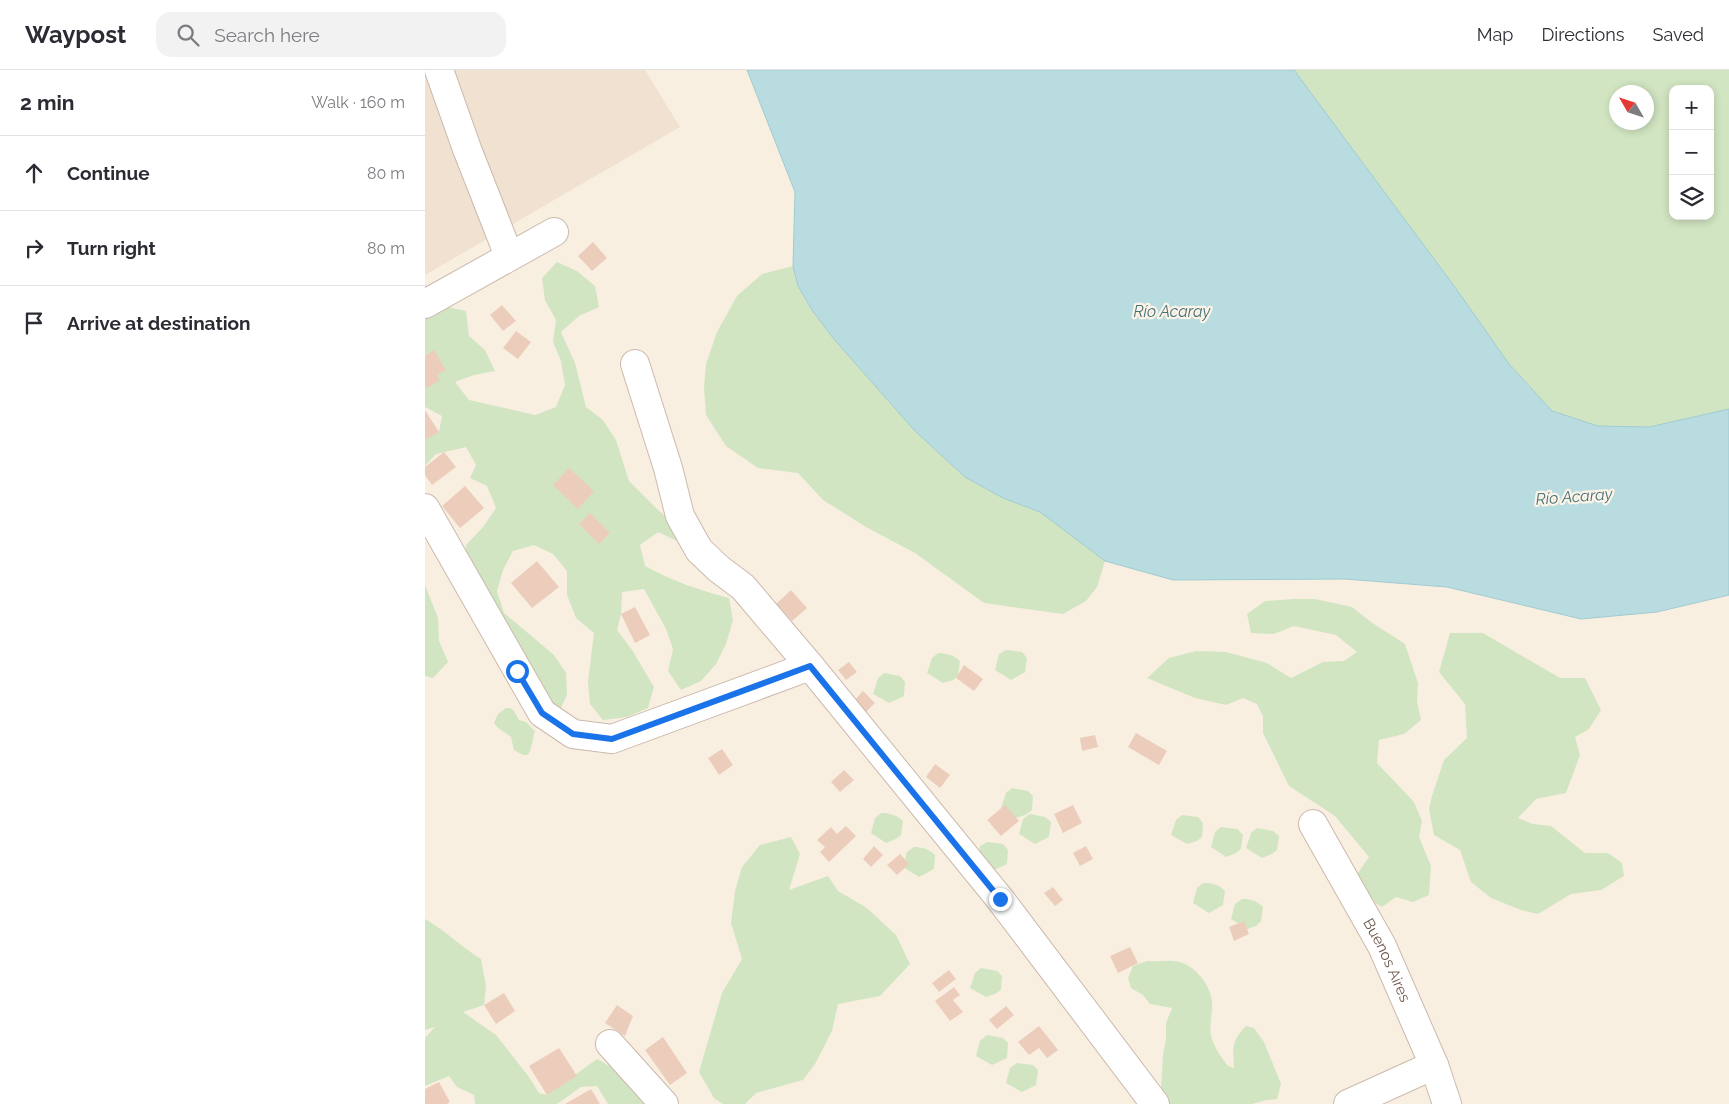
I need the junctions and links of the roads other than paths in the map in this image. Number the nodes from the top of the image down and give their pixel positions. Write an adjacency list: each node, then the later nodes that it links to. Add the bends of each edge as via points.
1 (439, 70): 3 (street)
2 (554, 232): 3 (street)
3 (509, 256): 4 (street)
4 (425, 304)
5 (635, 364): 7 (street, via 680,516 699,550 743,587)
6 (425, 508): 7 (street, via 542,713 573,734 612,739)
7 (810, 666): 12 (street, via 1000,899)
8 (1313, 824): 10 (street, Buenos Aires, via 1382,946)
9 (610, 1044): 11 (street)
10 (1434, 1065): 13 (street); 14 (street, Buenos Aires)
11 (664, 1104)
12 (1155, 1104)
13 (1348, 1104)
14 (1447, 1104)

